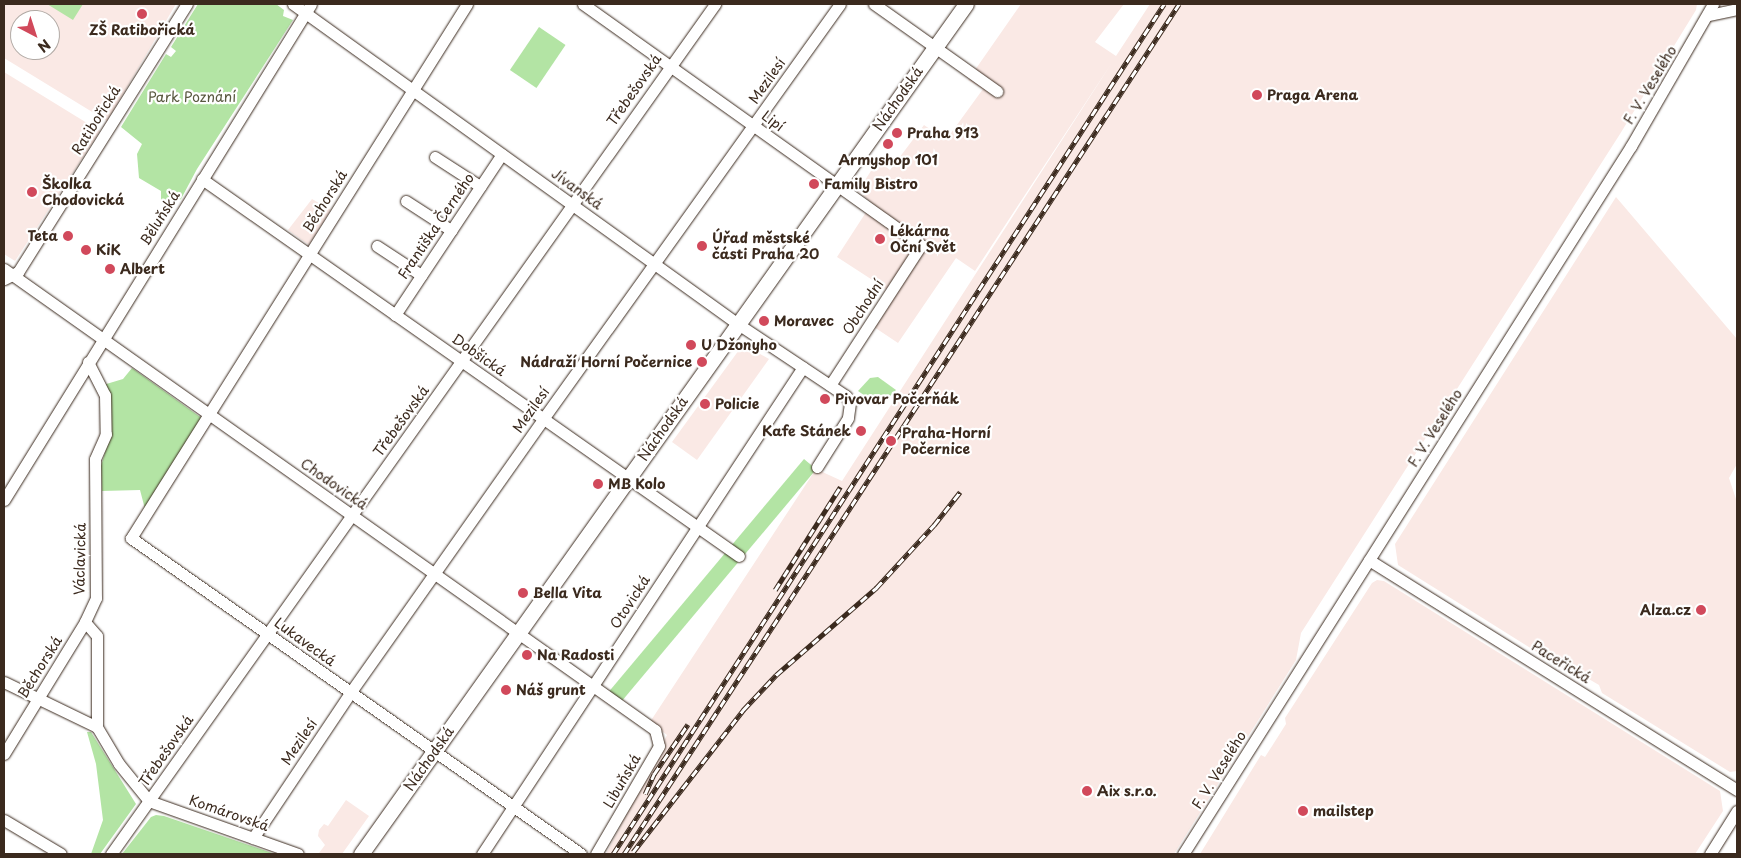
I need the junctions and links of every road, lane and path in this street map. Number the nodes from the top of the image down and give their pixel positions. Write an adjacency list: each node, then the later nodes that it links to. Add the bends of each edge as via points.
1 (187, 4): 29 (street, Ratibořická, via 18,272)
2 (293, 4): 9 (street, Jívanská)
3 (467, 4): 14 (street, Běchorská)
4 (583, 4): 13 (street, Lipí)
5 (715, 4): 13 (street, Třebešovská)
6 (840, 4): 16 (street, Mezilesí)
7 (874, 4): 12 (street)
8 (966, 4): 12 (main road, Náchodská)
9 (308, 8): 14 (street, Jívanská); 19 (street, Běluňská)
10 (1711, 9): 11 (street, F. V. Veselého); 46 (street, F. V. Veselého, via 1631,146)
11 (1737, 9)
12 (935, 47): 15 (street); 20 (main road, Náchodská)
13 (670, 66): 16 (street, Lipí); 23 (street, Třebešovská)
14 (413, 90): 17 (street, Jívanská); 27 (street, Běchorská)
15 (997, 91)
16 (754, 125): 20 (street, Lipí); 28 (street, Mezilesí)
17 (502, 154): 21 (street, Františka Černého); 23 (street, Jívanská)
18 (435, 156): 21 (street)
19 (202, 179): 27 (street, Dobšická); 33 (street, Běluňská)
20 (837, 185): 25 (street, Lipí); 32 (main road, Náchodská)
21 (480, 186): 24 (street, Františka Černého)
22 (406, 201): 24 (street)
23 (572, 204): 28 (street, Jívanská); 35 (street, Třebešovská)
24 (451, 230): 30 (street, Františka Černého)
25 (921, 245): 37 (street, Obchodní)
26 (376, 246): 30 (street)
27 (309, 255): 31 (street, Dobšická); 38 (street, Běchorská)
28 (656, 264): 32 (street, Jívanská); 39 (street, Mezilesí)
29 (6, 274): 33 (street, Chodovická)
30 (421, 274): 31 (street, Františka Černého)
31 (395, 315): 35 (street, Dobšická)
32 (738, 324): 36 (street, Jívanská); 41 (main road, Náchodská)
33 (102, 339): 34 (street, Běluňská); 38 (street, Chodovická)
34 (88, 362): 42 (street, Běluňská); 48 (street, Václavická, via 104,391 106,434 95,459 96,598)
35 (462, 362): 39 (street, Dobšická); 43 (street, Třebešovská)
36 (803, 367): 37 (street, Jívanská); 44 (street, Otovická)
37 (830, 385): 40 (street, Jívanská, via 846,396 850,403 848,418)
38 (209, 414): 43 (street, Chodovická); 50 (street, Lukavecká, via 131,538)
39 (543, 418): 41 (street, Dobšická); 47 (street, Mezilesí)
40 (817, 467)
41 (628, 478): 44 (street, Dobšická); 49 (main road, Náchodská)
42 (4, 500)
43 (352, 515): 47 (street, Chodovická); 50 (street, Třebešovská)
44 (698, 527): 45 (street, Dobšická); 52 (street, Otovická)
45 (739, 556)
46 (1370, 560): 59 (street, Paceřická); 72 (street, F. V. Veselého)
47 (434, 573): 49 (street, Chodovická); 53 (street, Mezilesí)
48 (85, 622): 54 (street, Běchorská); 56 (street, via 97,636)
49 (518, 633): 52 (street, Chodovická); 57 (main road, Náchodská)
50 (267, 634): 53 (street, Lukavecká); 60 (street, Třebešovská)
51 (4, 682): 54 (street)
52 (592, 687): 55 (street, Chodovická); 61 (street, Otovická)
53 (350, 693): 57 (street, Lukavecká); 64 (street, Mezilesí)
54 (38, 698): 56 (street); 58 (street, Běchorská)
55 (647, 724): 71 (street, Libuňská, via 655,730 659,746)
56 (96, 727): 60 (street, via 119,764)
57 (433, 753): 61 (street, Lukavecká); 68 (main road, Náchodská)
58 (4, 754)
59 (1737, 790)
60 (149, 801): 64 (street, Komárovská); 66 (street, Třebešovská)
61 (512, 808): 69 (street, Otovická); 70 (street, Lukavecká)
62 (1737, 811): 73 (street)
63 (4, 820): 65 (street)
64 (253, 838): 67 (street, Komárovská)
65 (61, 854)
66 (111, 854)
67 (298, 854)
68 (361, 854)
69 (482, 854)
70 (581, 854)
71 (596, 854)
72 (1184, 854)
73 (1710, 854)

